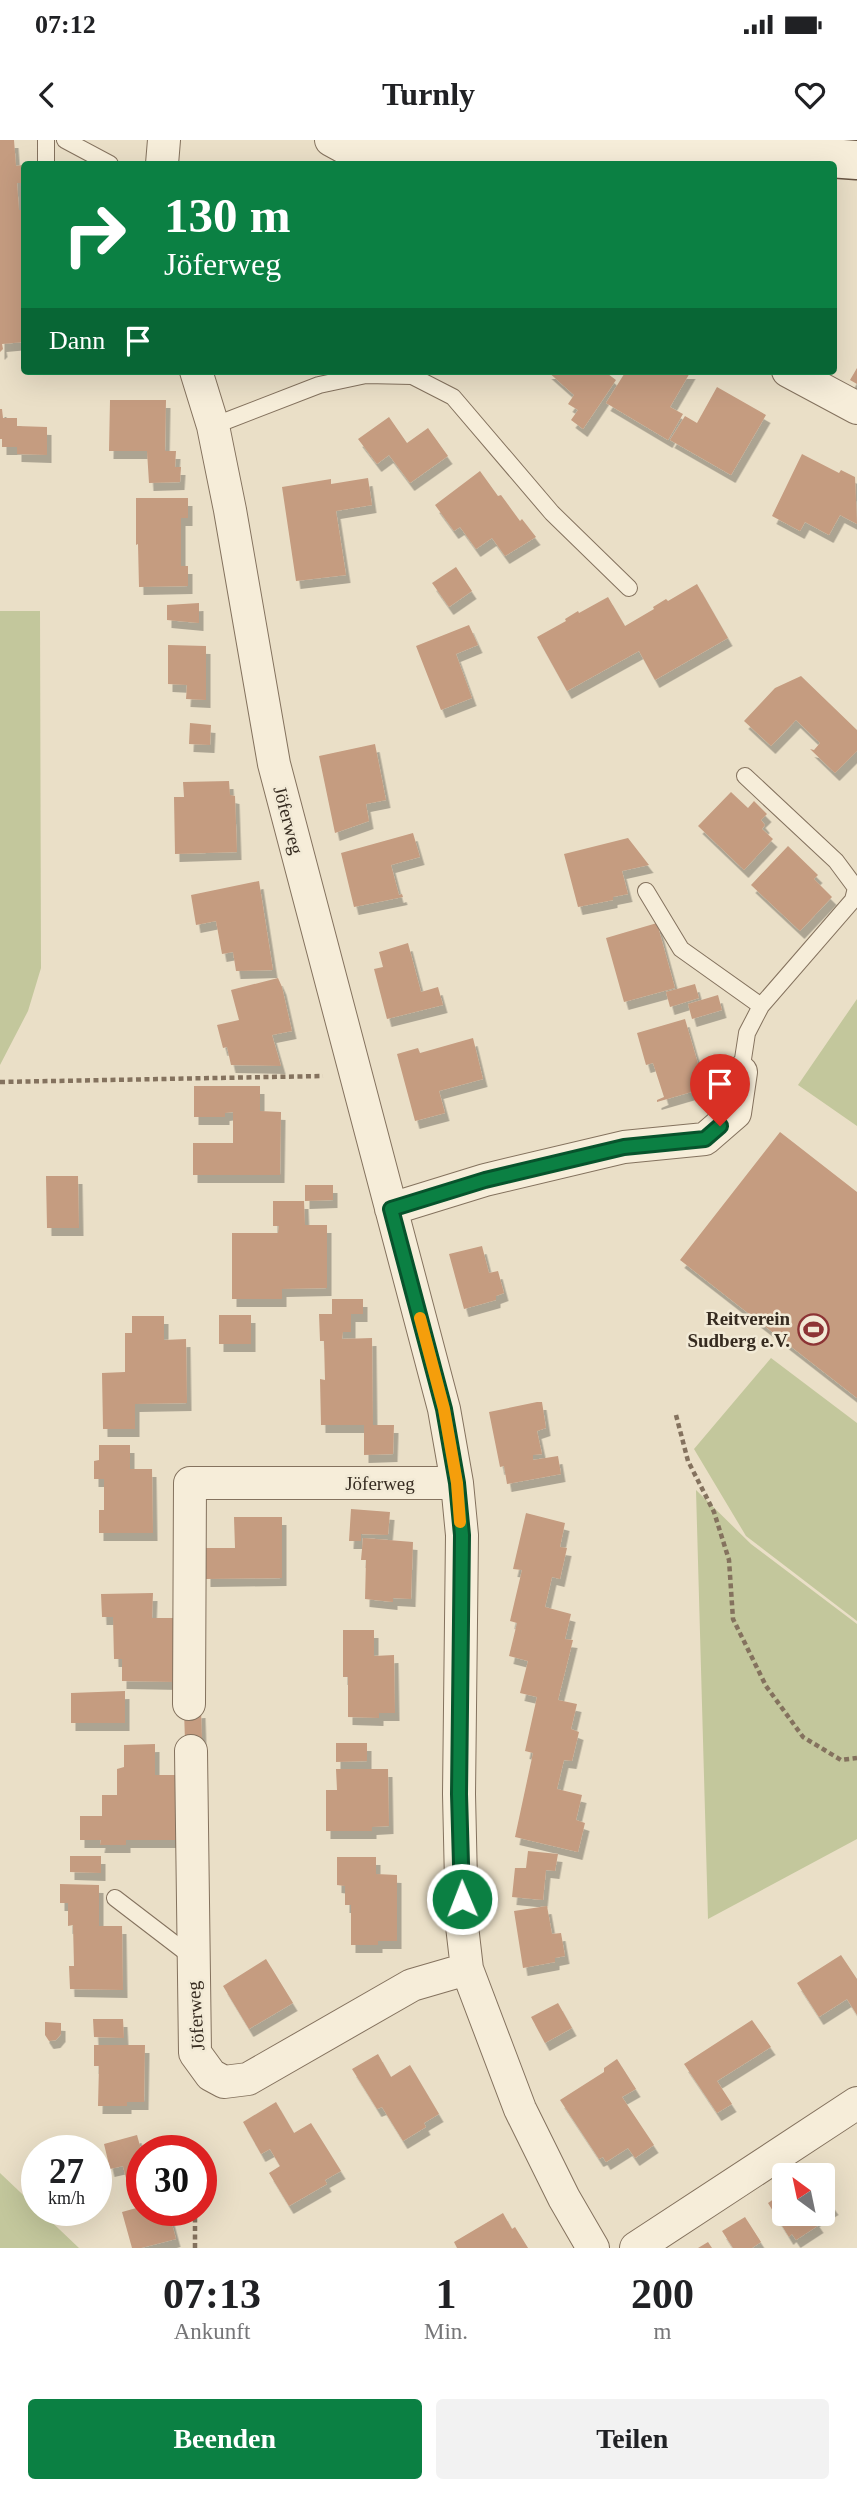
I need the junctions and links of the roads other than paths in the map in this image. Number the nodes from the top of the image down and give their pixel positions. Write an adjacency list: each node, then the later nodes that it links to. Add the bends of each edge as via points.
1 (46, 140): 9 (lane)
2 (65, 140): 10 (lane)
3 (164, 140): 11 (street)
4 (331, 140): 12 (street)
5 (375, 140): 7 (street, via 484,154)
6 (857, 143): 7 (street)
7 (787, 155): 8 (street)
8 (857, 160)
9 (46, 161)
10 (104, 161)
11 (162, 161)
12 (370, 161)
13 (197, 375): 16 (street, Jöferweg)
14 (795, 375): 15 (street)
15 (857, 408)
16 (213, 426): 17 (lane, via 319,385 366,375 412,376 453,397 552,513); 22 (street, Jöferweg, via 274,764)
17 (629, 588)
18 (745, 776): 20 (lane, via 836,862 856,888 853,900)
19 (646, 891): 20 (lane, via 681,949)
20 (761, 1006): 21 (lane, via 747,1033)
21 (741, 1072): 22 (street, via 735,1114 705,1139 624,1147 485,1180)
22 (391, 1209): 23 (street, Jöferweg, via 444,1409)
23 (457, 1483): 24 (street, Jöferweg, via 190,1483); 28 (street, Jöferweg, via 462,1535 460,1821)
24 (189, 1704)
25 (191, 1751): 27 (street, Jöferweg)
26 (115, 1898): 27 (lane)
27 (192, 1957): 28 (street, Jöferweg, via 195,2053 211,2075 224,2082 248,2079 412,1985)
28 (467, 1969): 30 (street, Jöferweg, via 520,2109)
29 (857, 2103): 31 (street)
30 (593, 2248)
31 (636, 2248)

